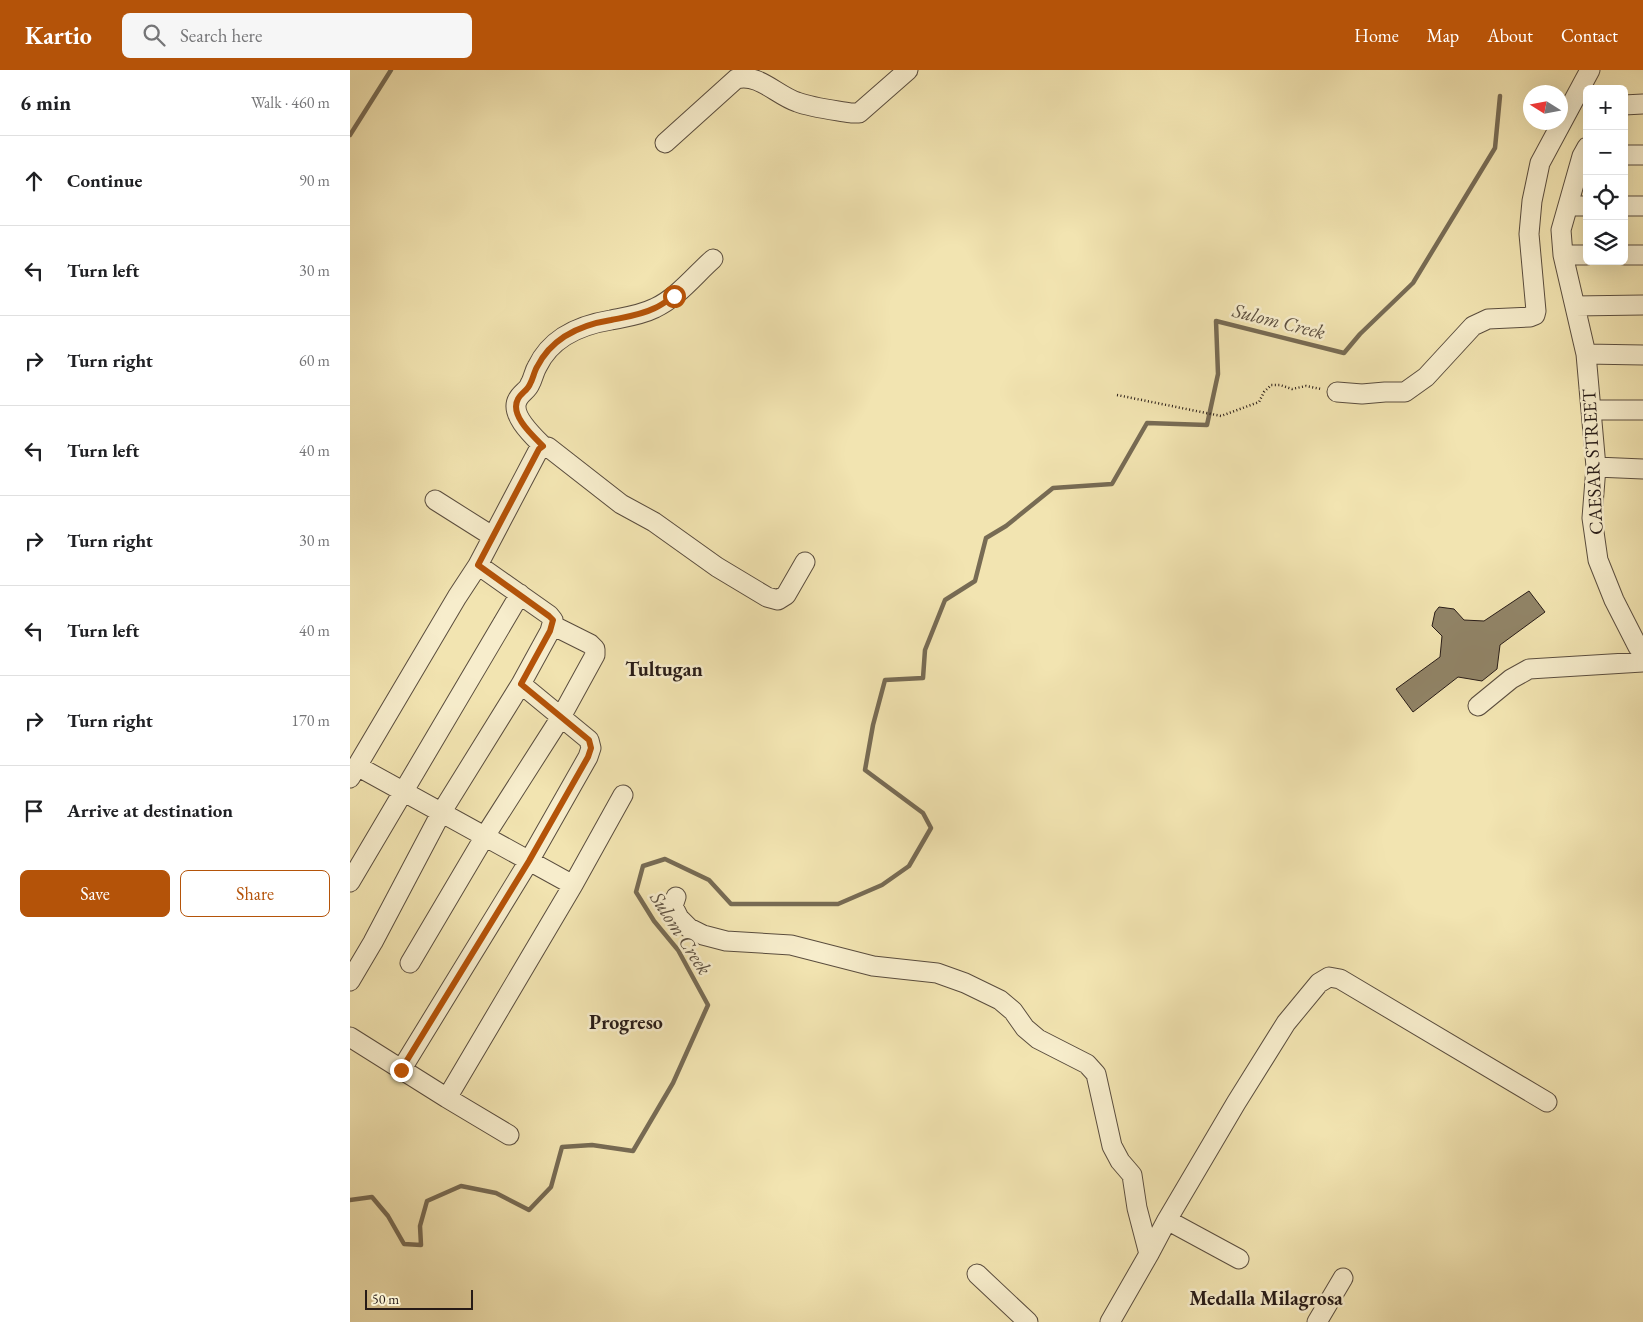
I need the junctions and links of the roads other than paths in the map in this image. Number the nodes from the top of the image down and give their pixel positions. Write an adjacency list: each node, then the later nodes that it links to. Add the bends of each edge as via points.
1 (908, 70): 5 (street, via 859,113 797,102 754,78 736,79)
2 (1590, 70): 21 (street, via 1540,164 1529,234 1535,315 1488,319 1473,326 1426,377 1405,392)
3 (1643, 104): 4 (street)
4 (1628, 105)
5 (665, 143)
6 (1643, 155): 7 (street)
7 (1628, 156)
8 (1583, 166): 9 (street, CAESAR STREET)
9 (1577, 206): 12 (street, CAESAR STREET, via 1561,230)
10 (1628, 206): 11 (street)
11 (1643, 206)
12 (1563, 255): 13 (street); 18 (street, CAESAR STREET)
13 (1583, 255)
14 (1628, 255): 15 (street)
15 (1643, 255)
16 (713, 259): 24 (street, via 674,296 656,308 576,329 561,337 548,351 538,364 530,387 517,400 516,408 524,426)
17 (1643, 305): 18 (street)
18 (1575, 306): 19 (street, CAESAR STREET)
19 (1586, 354): 20 (street); 22 (street, CAESAR STREET)
20 (1643, 355)
21 (1337, 392)
22 (1590, 410): 23 (street); 25 (street, CAESAR STREET)
23 (1643, 410)
24 (543, 446): 28 (street); 29 (street, via 621,504 654,522 717,567 767,597 778,600 786,595)
25 (1596, 467): 26 (street); 33 (street, CAESAR STREET, via 1592,518 1598,560 1614,600)
26 (1643, 469)
27 (435, 500): 28 (street)
28 (492, 536): 30 (street)
29 (805, 562)
30 (478, 565): 31 (street); 38 (street)
31 (520, 594): 32 (street, via 549,616 553,620); 39 (street)
32 (552, 625): 35 (street); 37 (street, via 590,644 595,655)
33 (1643, 651)
34 (1643, 662): 36 (street, via 1529,669)
35 (521, 684): 37 (street); 41 (street)
36 (1478, 706)
37 (561, 717): 42 (street); 43 (street, via 589,740 591,748)
38 (353, 772): 39 (street)
39 (404, 791): 41 (street); 44 (street)
40 (623, 795): 45 (street)
41 (441, 812): 42 (street); 48 (street)
42 (485, 836): 43 (street); 47 (street)
43 (529, 861): 45 (street); 50 (street)
44 (350, 882)
45 (573, 885): 51 (street)
46 (676, 897): 55 (street, via 673,906 679,918 703,935 791,945 873,966 937,973 965,983 1000,1000 1038,1039 1087,1064 1096,1074 1112,1146 1132,1175)
47 (410, 963)
48 (350, 981)
49 (350, 1037): 50 (street)
50 (401, 1070): 51 (street)
51 (447, 1098): 53 (street)
52 (1547, 1102): 54 (street, via 1340,979 1328,977 1318,983 1286,1023)
53 (509, 1135)
54 (1167, 1220): 55 (street); 56 (street)
55 (1149, 1254): 60 (street)
56 (1239, 1259)
57 (977, 1274): 59 (street)
58 (1343, 1278): 61 (street)
59 (1028, 1322)
60 (1110, 1322)
61 (1317, 1322)

